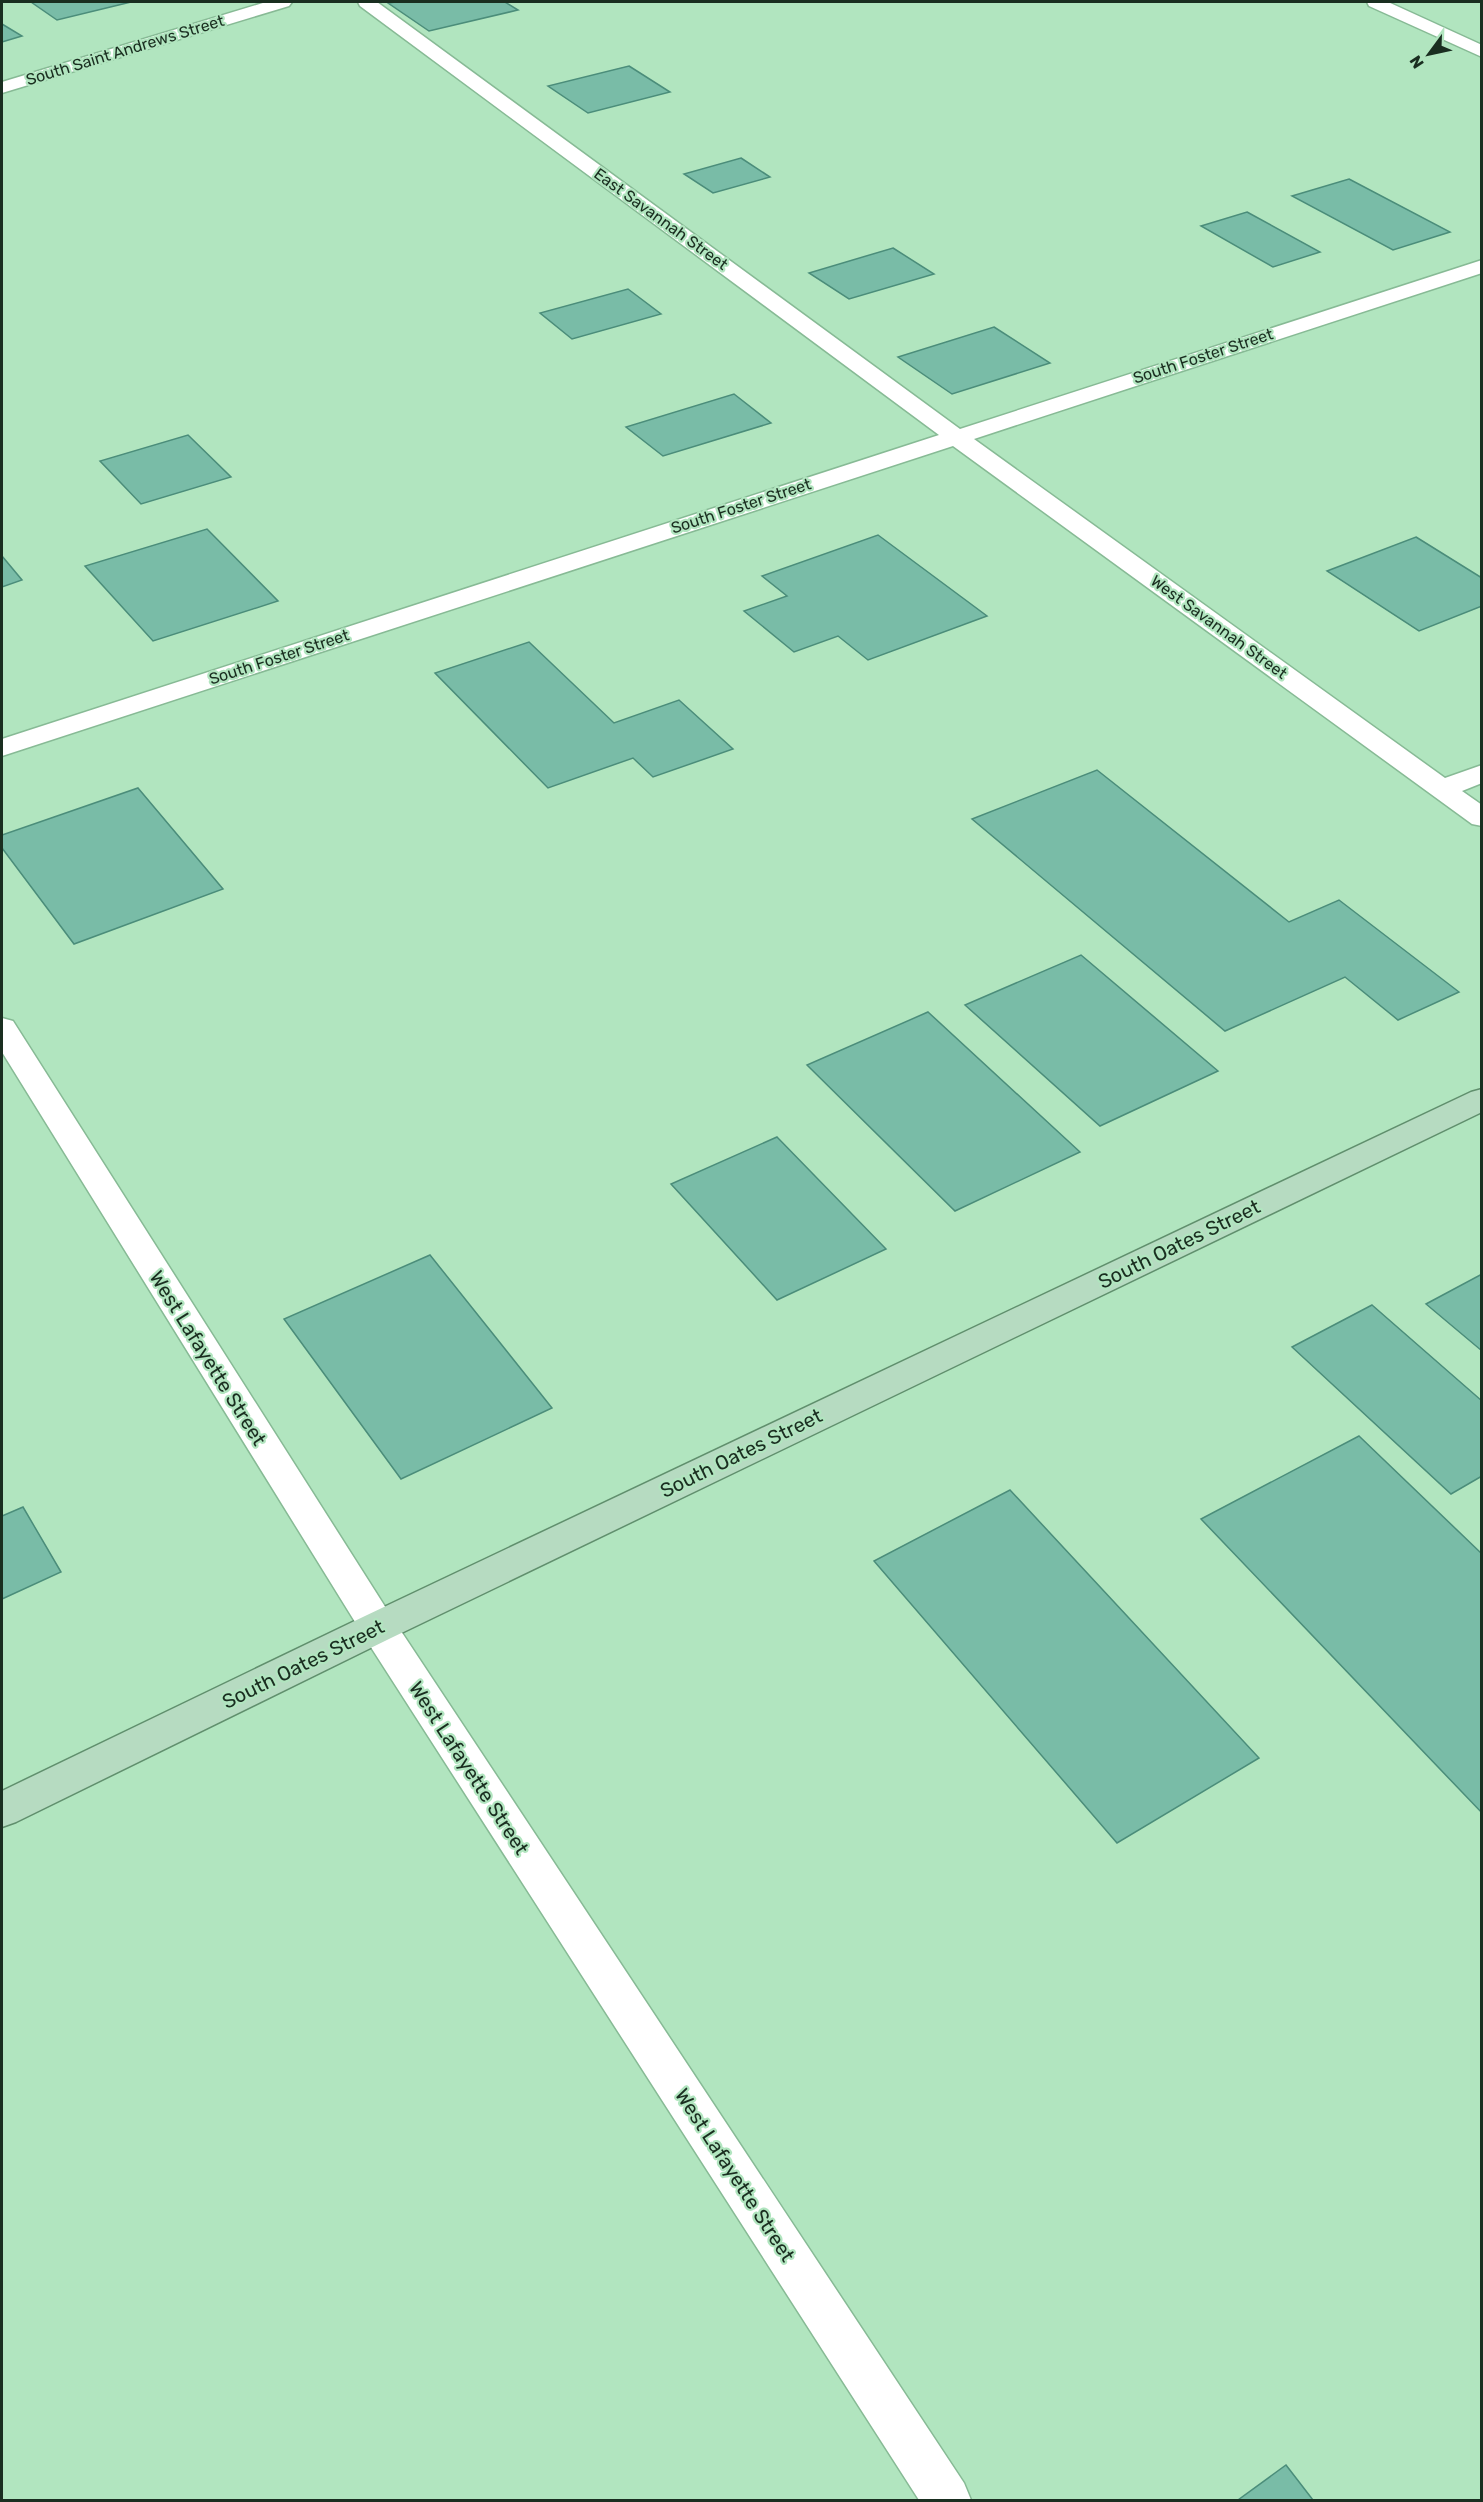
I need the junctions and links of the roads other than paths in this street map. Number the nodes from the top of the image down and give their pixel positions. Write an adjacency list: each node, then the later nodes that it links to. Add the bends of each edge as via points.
1 (283, 2): 5 (street, South Saint Andrews Street)
2 (366, 2): 7 (street, East Savannah Street)
3 (1375, 2): 4 (street)
4 (1482, 52)
5 (2, 88)
6 (1482, 266): 7 (street, South Foster Street)
7 (956, 436): 8 (street, South Foster Street); 10 (street, West Savannah Street)
8 (2, 748)
9 (1482, 773): 10 (street)
10 (1442, 789): 11 (street, West Savannah Street)
11 (1482, 818)
12 (2, 1028): 14 (street, West Lafayette Street)
13 (1482, 1099): 14 (main road, South Oates Street)
14 (378, 1627): 15 (main road, South Oates Street); 16 (street, West Lafayette Street)
15 (2, 1810)
16 (947, 2500)

